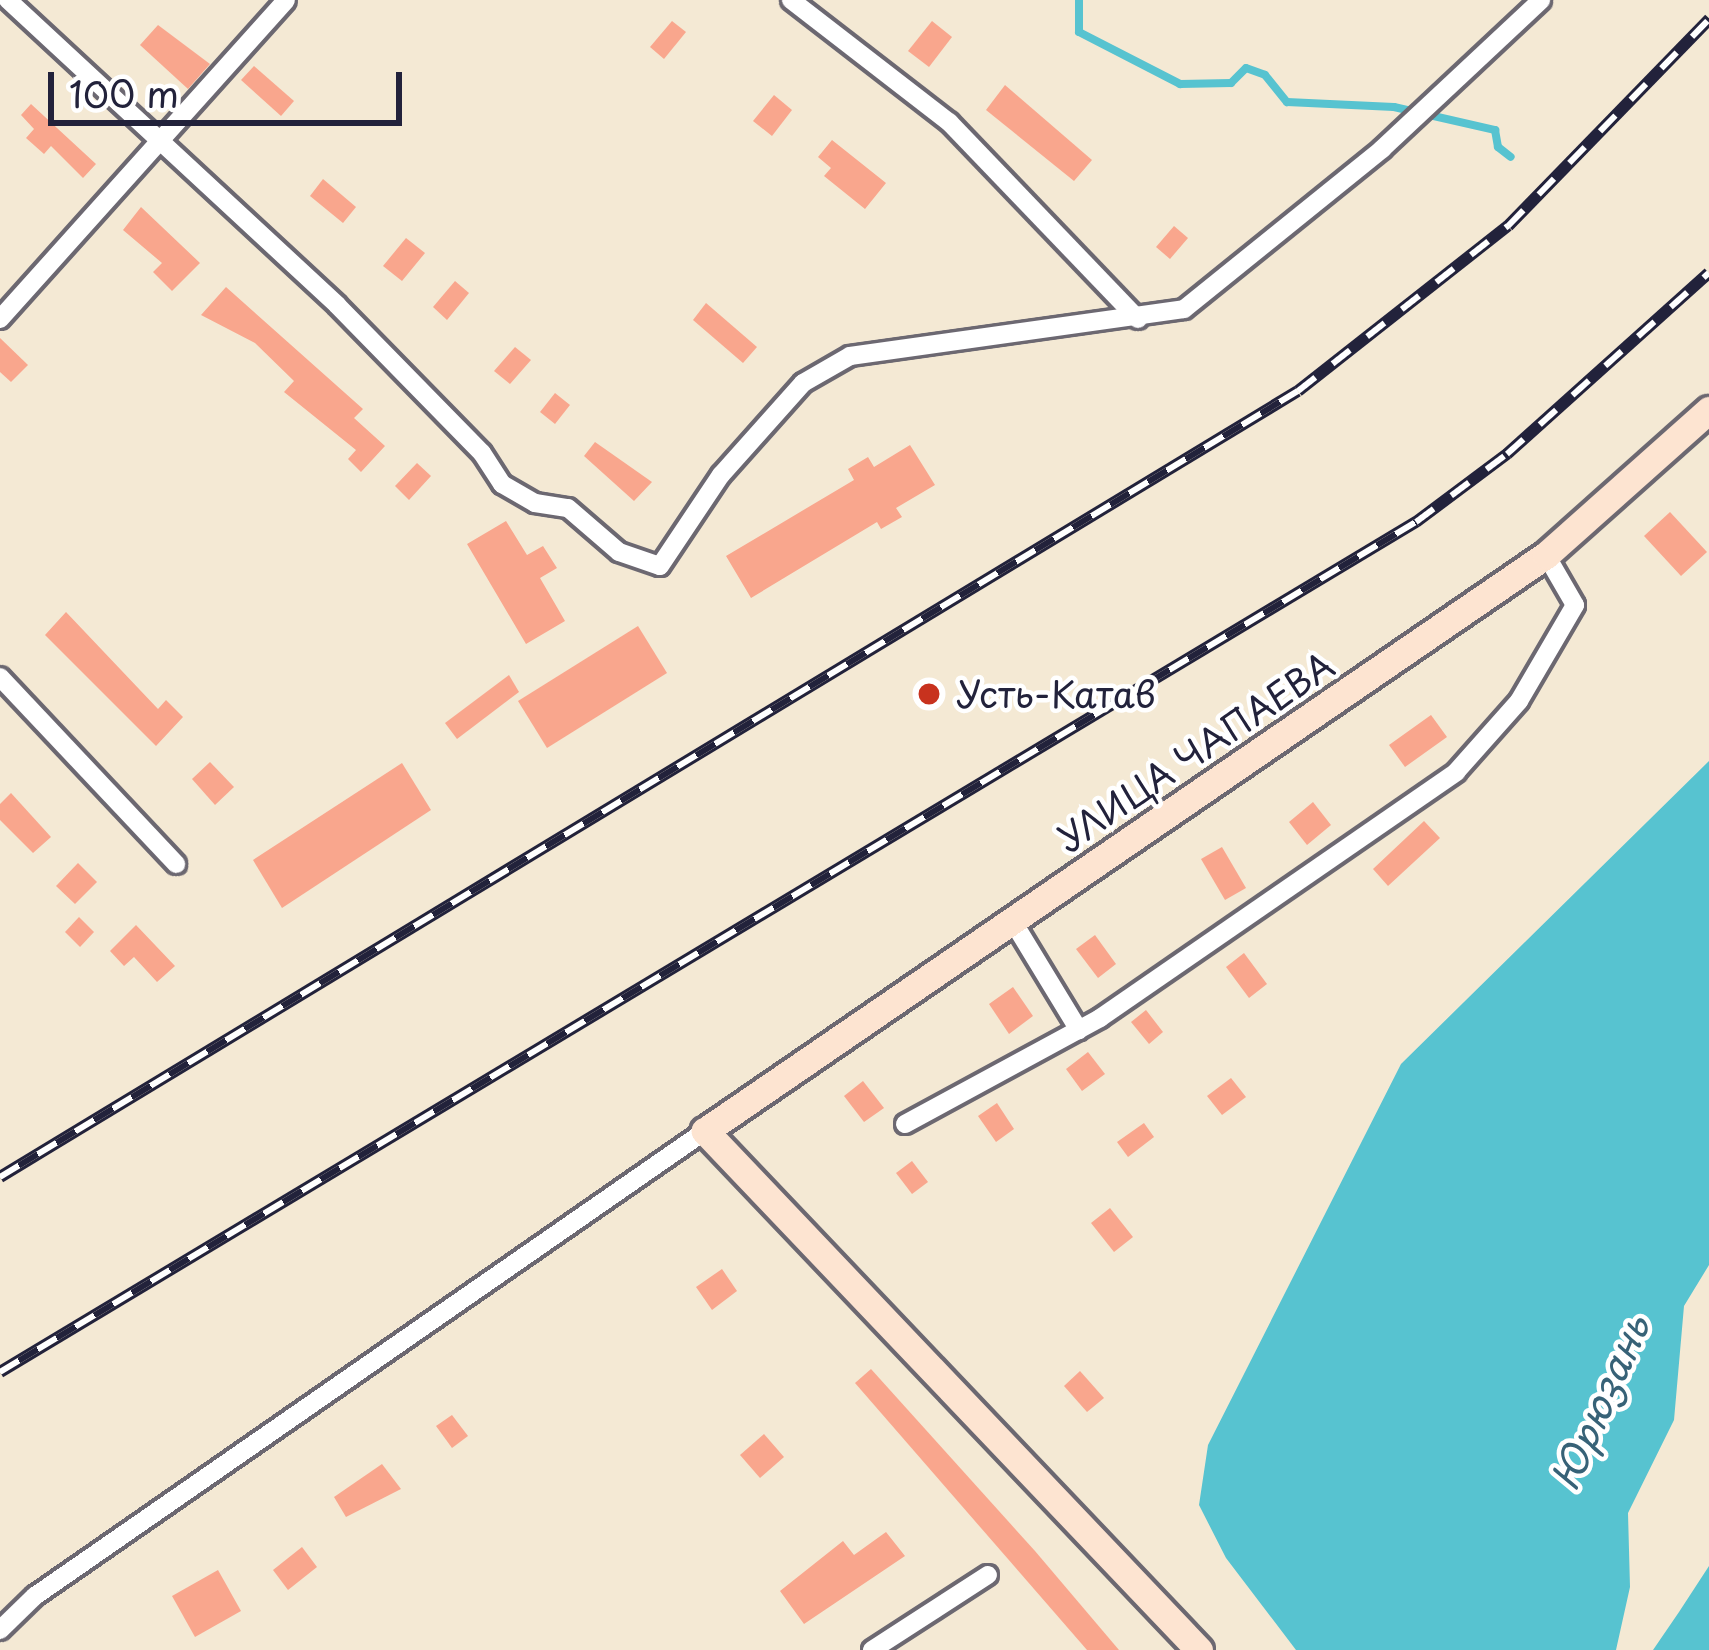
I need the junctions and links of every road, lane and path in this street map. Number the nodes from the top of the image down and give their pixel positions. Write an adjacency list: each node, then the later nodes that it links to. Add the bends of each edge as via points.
1 (8, 0): 5 (street)
2 (286, 0): 5 (street)
3 (791, 0): 7 (street, via 949,122)
4 (1540, 0): 7 (street, via 1382,148 1184,308)
5 (159, 143): 6 (street); 7 (street, via 337,305 482,453 502,484 535,503 568,508 619,552 660,566 766,417 850,356)
6 (0, 319)
7 (1138, 320)
8 (1709, 410): 9 (main road, УЛИЦА ЧАПАЕВА)
9 (1546, 555): 12 (main road, УЛИЦА ЧАПАЕВА); 13 (street, via 1575,604 1520,701 1456,772)
10 (0, 677): 11 (street)
11 (176, 864)
12 (1012, 920): 13 (street); 15 (main road, УЛИЦА ЧАПАЕВА)
13 (1079, 1030): 14 (street)
14 (905, 1124)
15 (705, 1130): 17 (street, via 35,1596); 19 (main road)
16 (988, 1575): 18 (street)
17 (0, 1630)
18 (872, 1650)
19 (1199, 1650)

